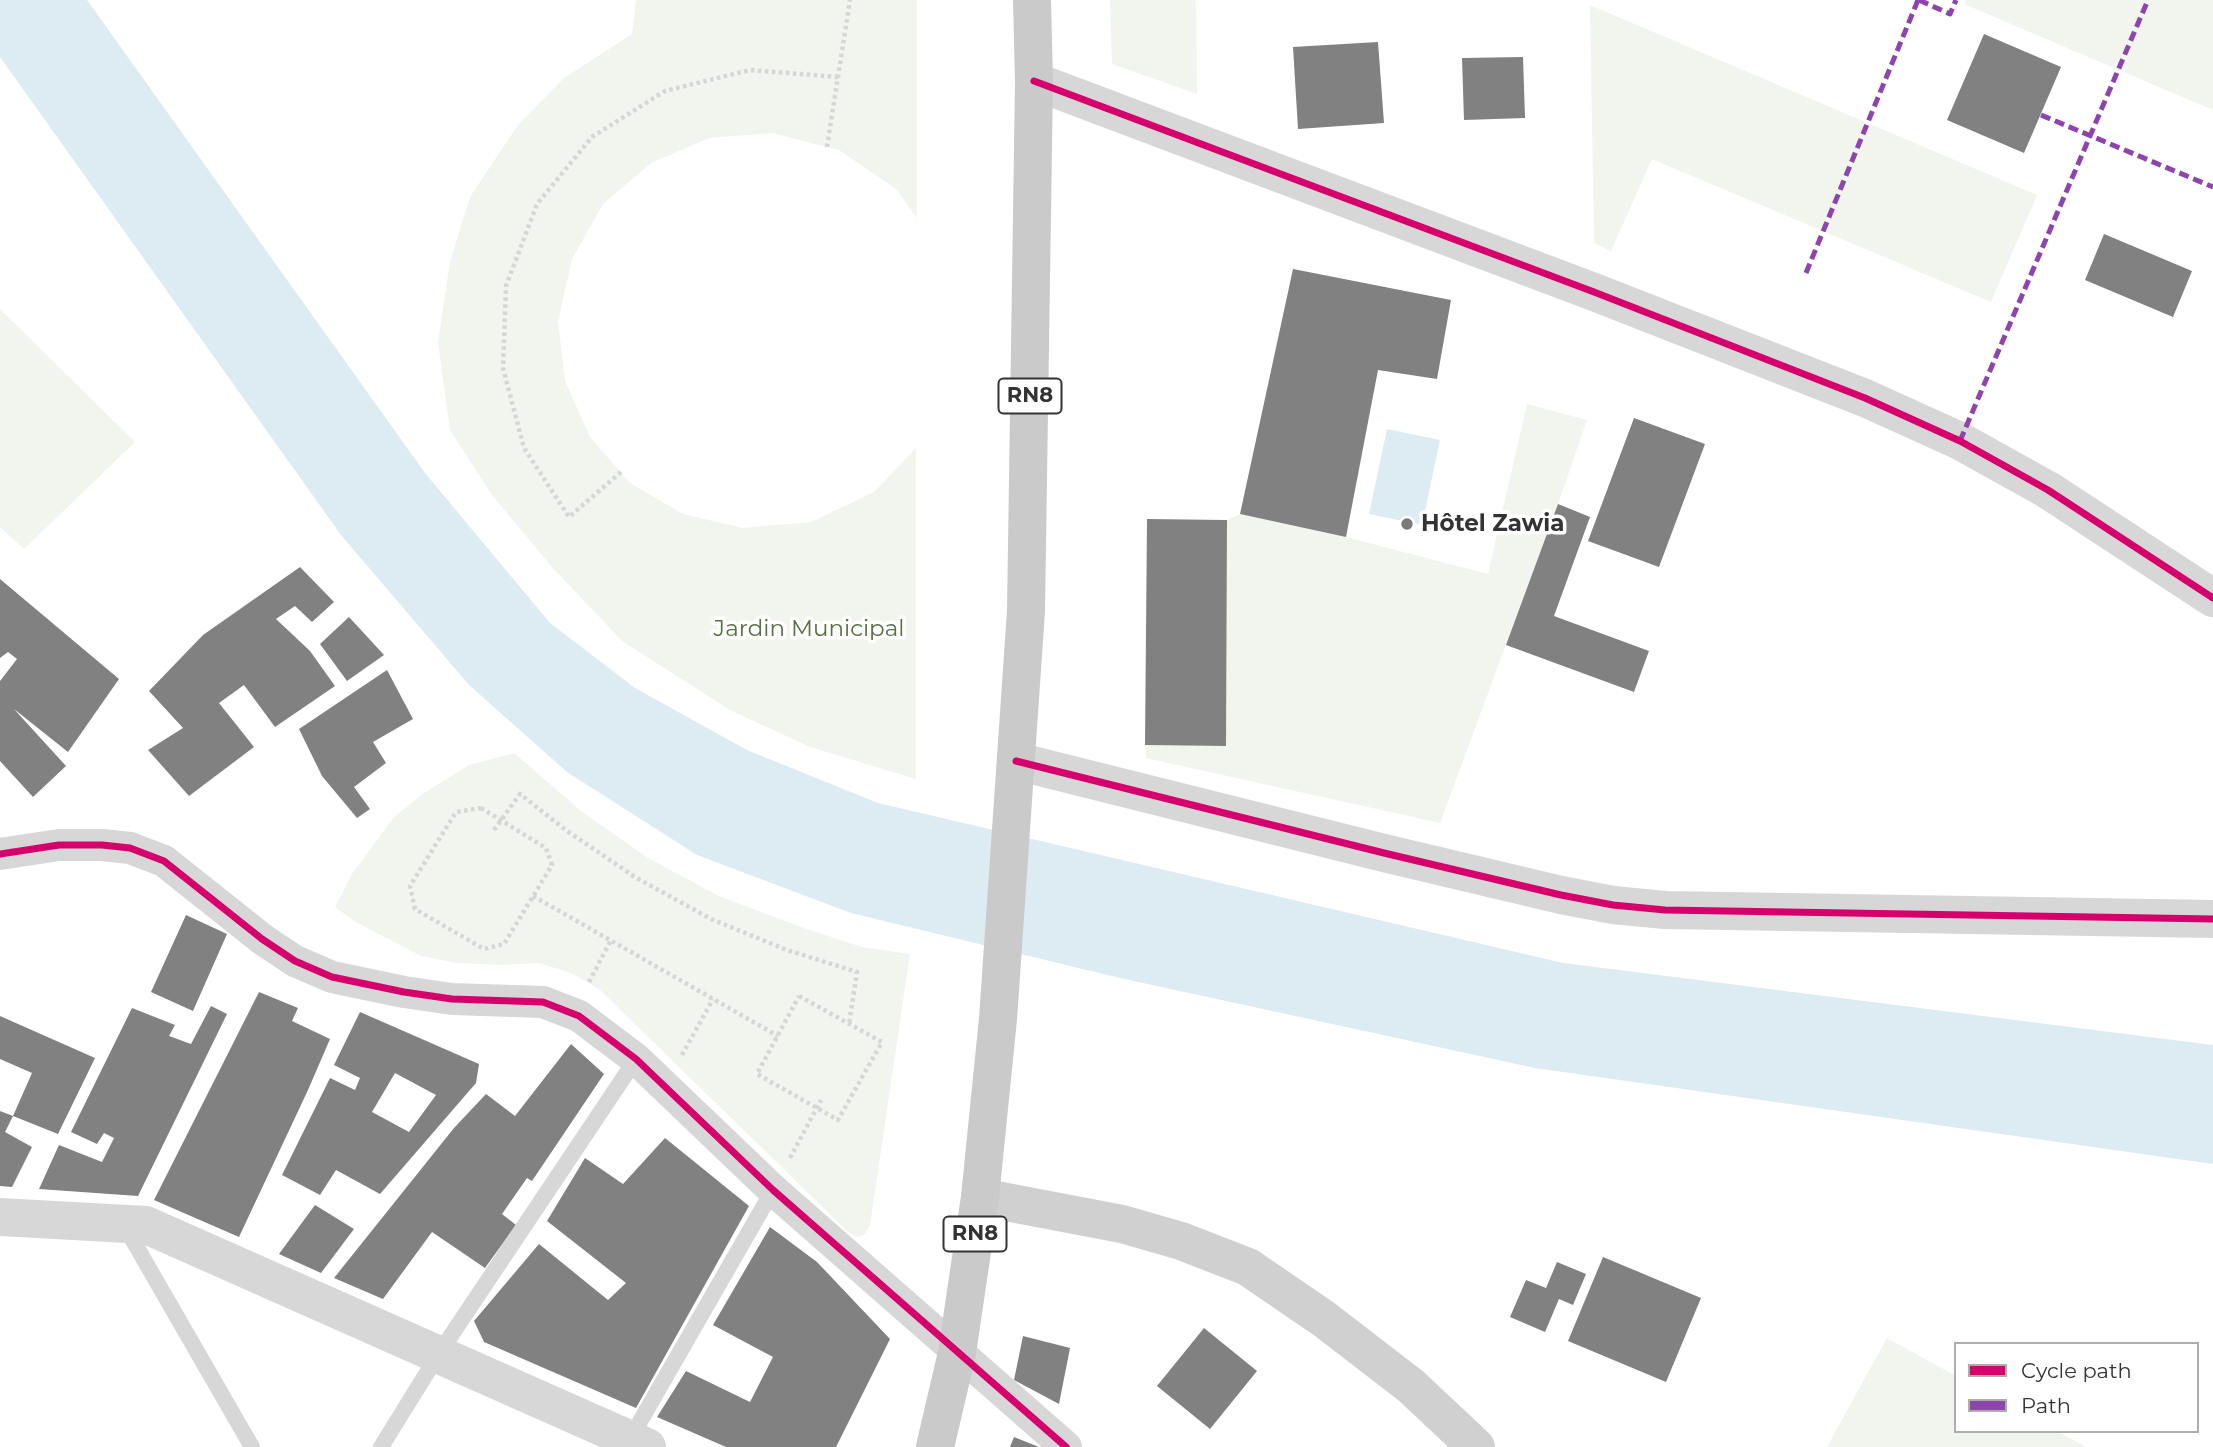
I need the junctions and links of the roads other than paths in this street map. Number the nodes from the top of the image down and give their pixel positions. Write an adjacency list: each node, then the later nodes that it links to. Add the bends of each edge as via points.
1 (1032, 0): 2 (main road, RN8)
2 (1034, 81): 3 (street, via 1865,398 2048,490); 4 (main road, RN8, via 1026,611)
3 (2213, 598)
4 (1015, 776): 6 (street, via 1613,905); 9 (main road, RN8)
5 (0, 854): 7 (street, via 60,845 130,848 164,861 262,939 295,961 332,977 452,999 542,1002 579,1016)
6 (2213, 919)
7 (636, 1059): 8 (street); 13 (lane)
8 (773, 1189): 12 (street); 14 (lane)
9 (980, 1197): 12 (main road, RN8); 19 (main road, via 1122,1224 1248,1267 1411,1386)
10 (0, 1217): 11 (street)
11 (124, 1224): 13 (street, via 146,1226); 15 (lane)
12 (957, 1353): 17 (main road, RN8); 18 (street)
13 (438, 1355): 14 (street); 16 (lane)
14 (634, 1445)
15 (252, 1447)
16 (381, 1447)
17 (935, 1447)
18 (1066, 1447)
19 (1476, 1447)

